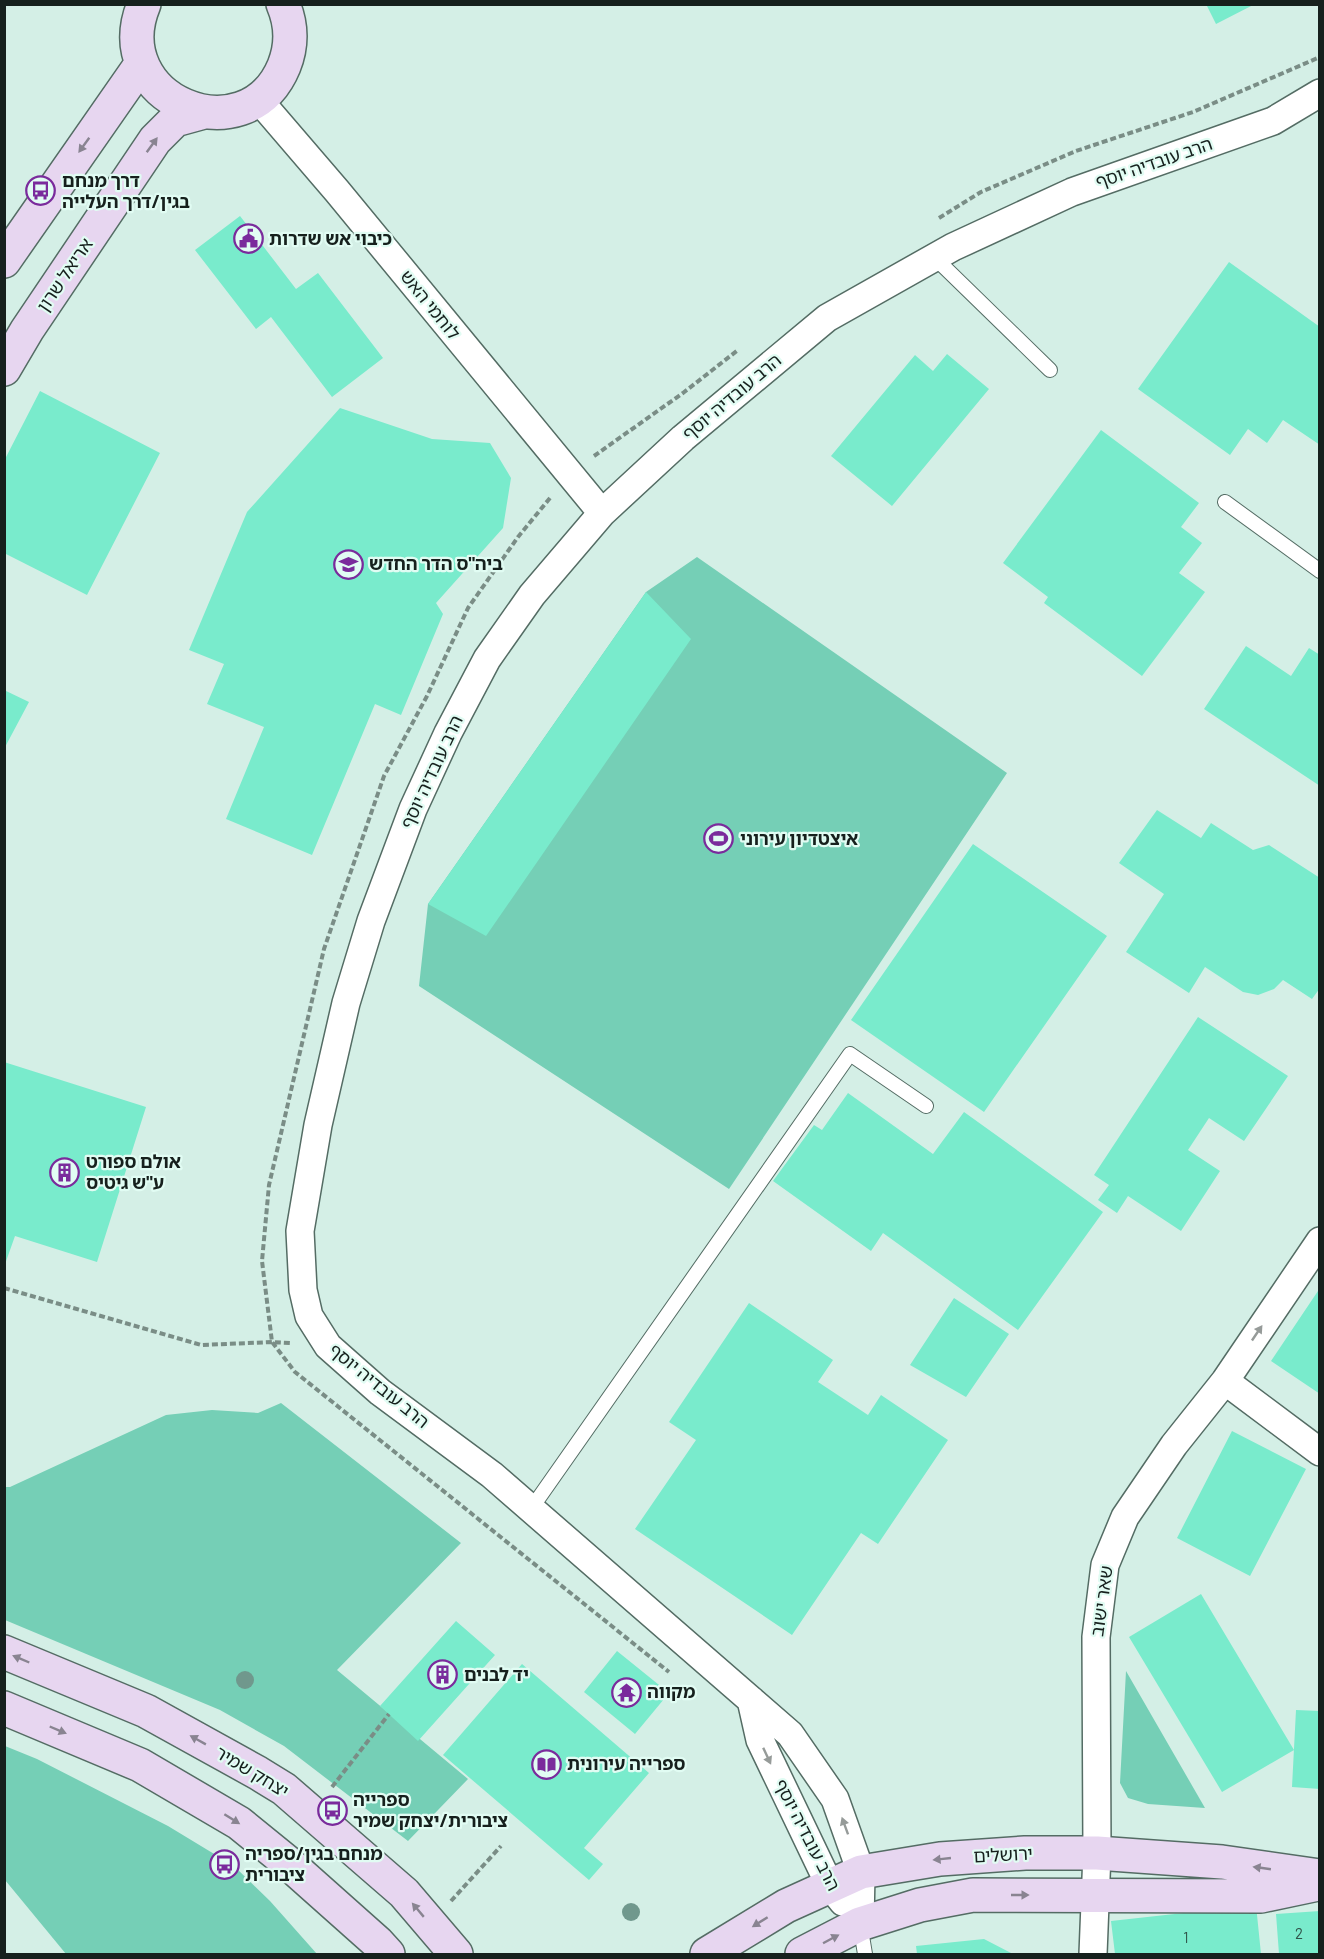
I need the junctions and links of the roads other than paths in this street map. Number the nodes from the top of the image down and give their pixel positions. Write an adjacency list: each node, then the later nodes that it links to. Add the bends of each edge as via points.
1 (283, 4): 4 (main road)
2 (309, 4): 4 (main road)
3 (137, 11): 5 (main road)
4 (290, 36): 7 (main road, via 289,52 280,75)
5 (142, 63): 8 (main road, via 165,96); 10 (main road, one-way to 10)
6 (1320, 93): 9 (street, הרב עובדיה יוסף, via 1274,121 1072,192)
7 (258, 99): 8 (main road, via 234,110); 14 (street, לוחמי האש)
8 (204, 112): 11 (main road, אריאל שרון, one-way to 8, via 155,140 175,120)
9 (934, 257): 12 (lane); 14 (street, הרב עובדיה יוסף, via 826,318 683,438)
10 (4, 261)
11 (4, 369)
12 (1050, 370)
13 (1225, 502): 15 (lane)
14 (602, 513): 20 (street, הרב עובדיה יוסף, via 532,595 487,659 413,808 371,921 343,1014 300,1231 303,1290 309,1316 328,1346 380,1392)
15 (1320, 572)
16 (926, 1106): 20 (lane, via 850,1054)
17 (1320, 1241): 18 (street, שאר ישוב, one-way to 17)
18 (1225, 1381): 19 (street); 24 (street, שאר ישוב, via 1174,1445 1125,1517 1105,1565 1096,1637)
19 (1320, 1452)
20 (531, 1509): 22 (street, הרב עובדיה יוסף)
21 (4, 1652): 32 (main road, יצחק שמיר, one-way to 21, via 404,1893 284,1790 146,1712)
22 (751, 1700): 25 (street, הרב עובדיה יוסף, one-way to 22, via 835,1798 790,1734); 28 (street, הרב עובדיה יוסף, one-way to 28, via 760,1740)
23 (4, 1708): 31 (main road, one-way to 31, via 140,1765 238,1823)
24 (1096, 1853): 25 (main road, ירושלים, one-way to 25, via 940,1859); 26 (main road, ירושלים, one-way to 24, via 1222,1862); 29 (street, שאר ישוב)
25 (861, 1872): 28 (main road, ירושלים); 30 (street, הרב עובדיה יוסף)
26 (1320, 1876)
27 (1320, 1883): 29 (main road, via 1261,1896)
28 (830, 1886): 30 (street, הרב עובדיה יוסף); 33 (main road, ירושלים, one-way to 33, via 786,1906)
29 (1095, 1895): 30 (main road, one-way to 29, via 920,1905 973,1895); 35 (street, שאר ישוב)
30 (862, 1939): 34 (main road, one-way to 30)
31 (388, 1954)
32 (456, 1954)
33 (707, 1954)
34 (802, 1954)
35 (1093, 1954)

